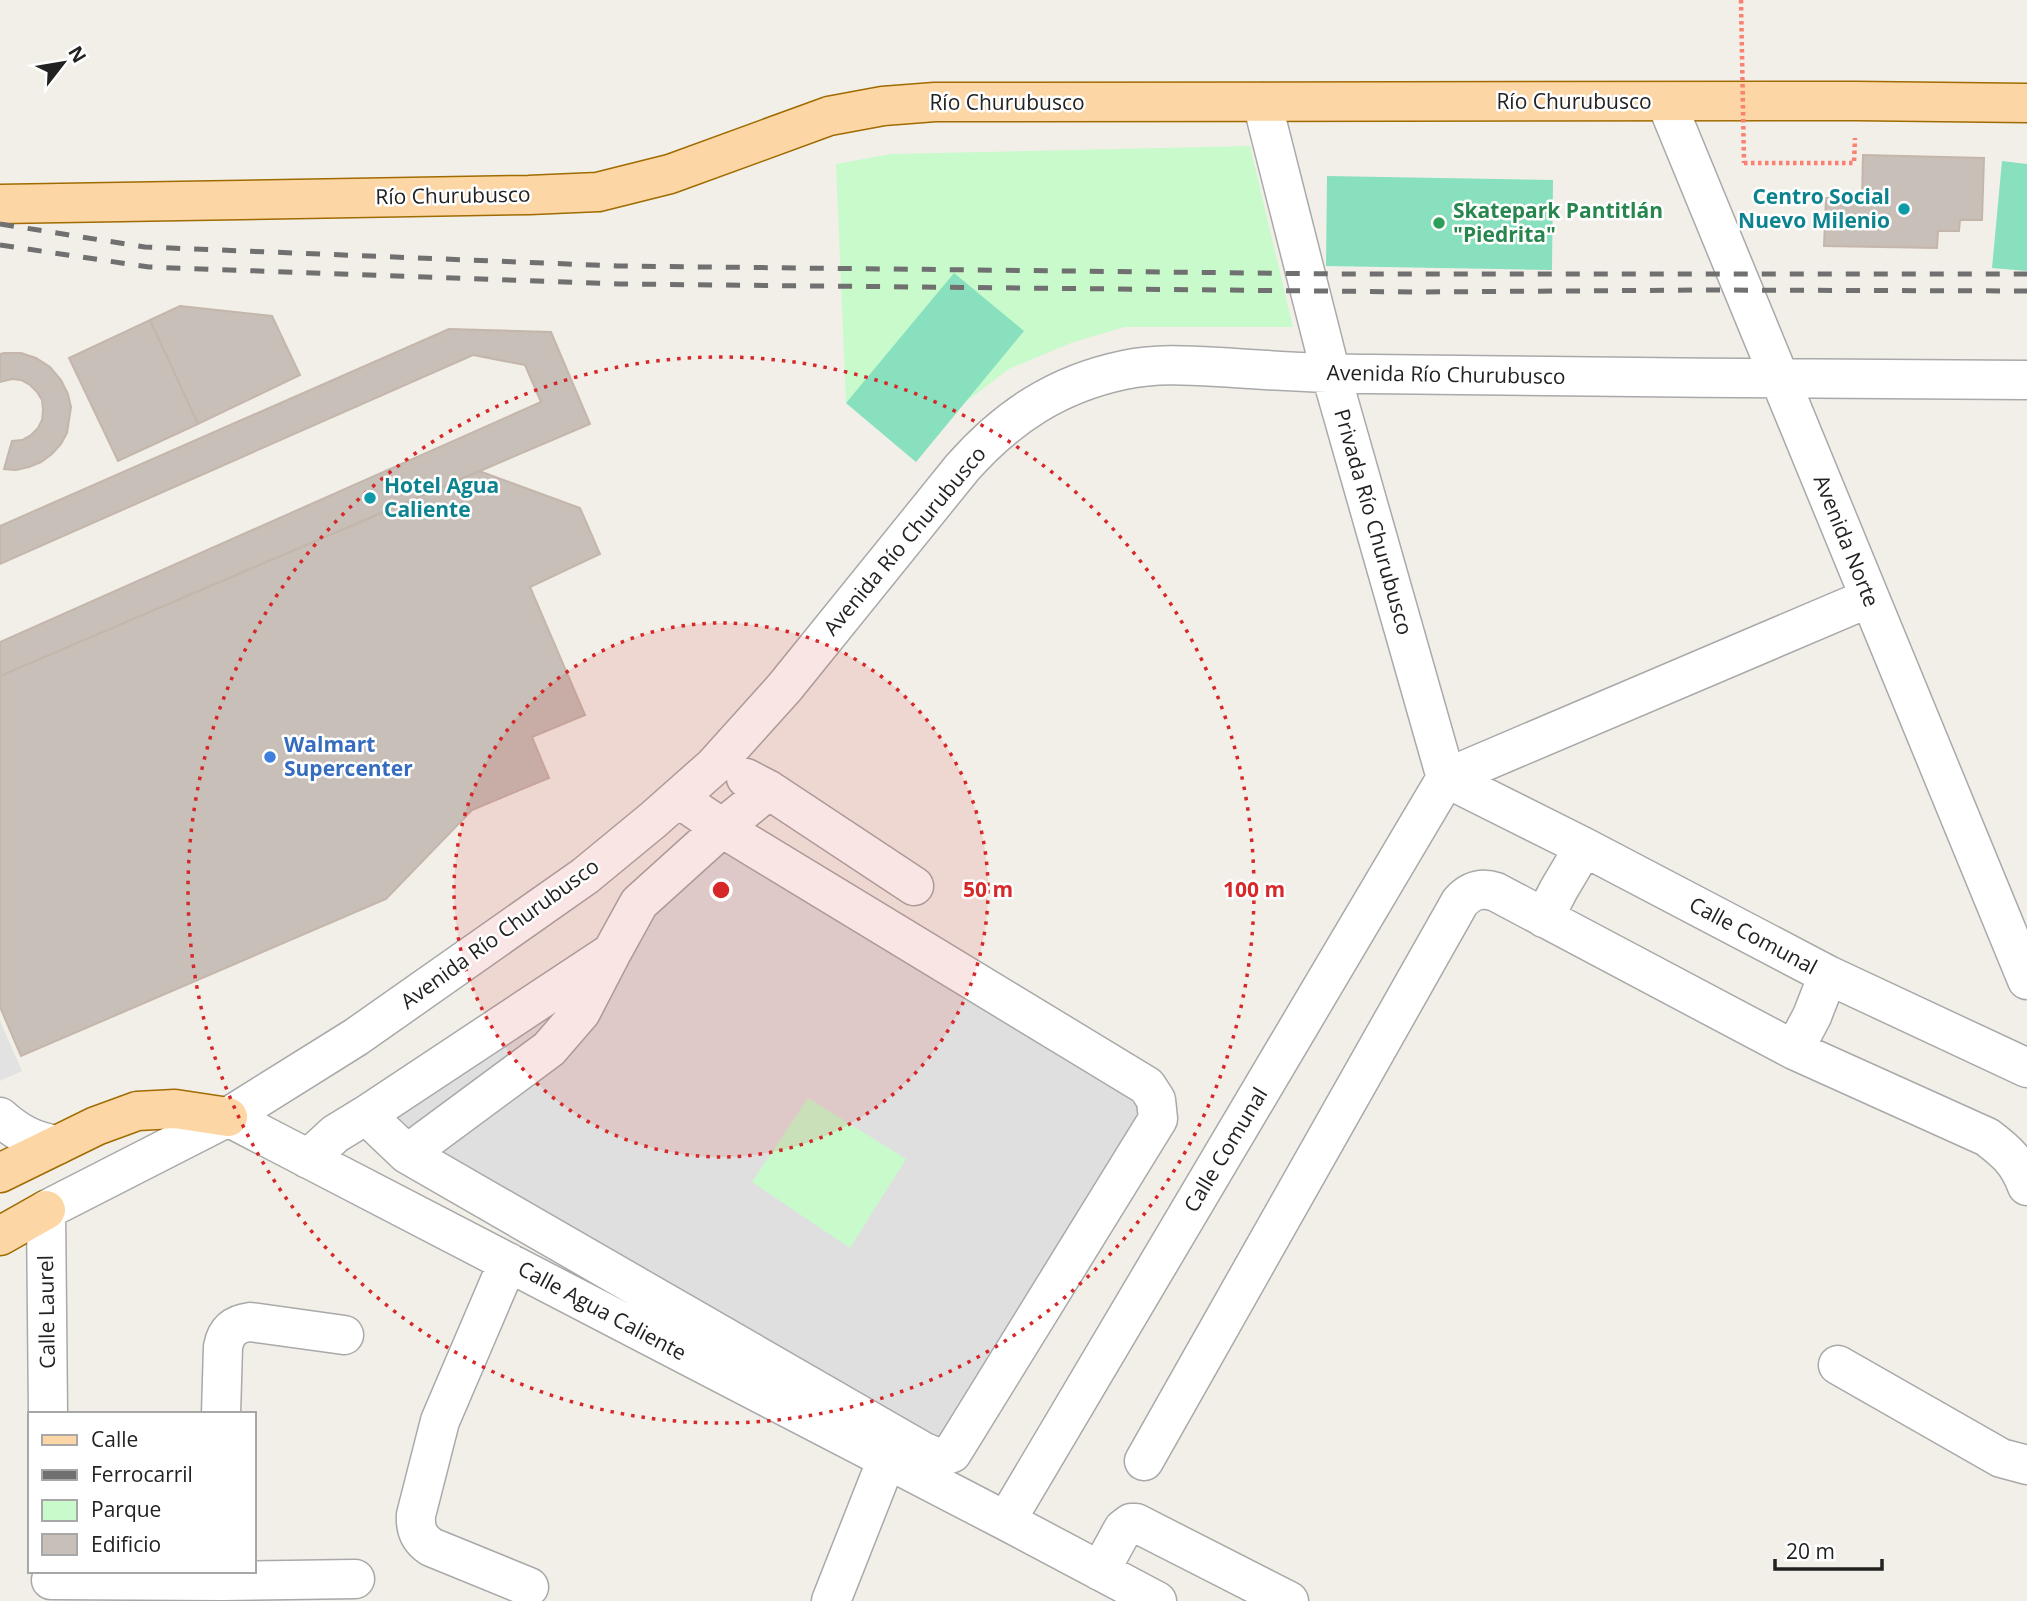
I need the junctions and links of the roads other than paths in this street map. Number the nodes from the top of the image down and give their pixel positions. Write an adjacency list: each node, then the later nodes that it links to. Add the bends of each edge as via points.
1 (1262, 102): 2 (main road, Río Churubusco); 4 (main road, Río Churubusco, via 883,106 829,116 670,174 598,192); 5 (street, Privada Río Churubusco)
2 (1665, 102): 3 (main road, Río Churubusco); 6 (street, Avenida Norte)
3 (2027, 103)
4 (0, 204)
5 (1331, 374): 6 (street, Avenida Río Churubusco); 9 (street, Avenida Río Churubusco, via 1157,366 1098,376 1040,401 977,451 785,687); 10 (street, Privada Río Churubusco)
6 (1779, 379): 7 (street, Avenida Río Churubusco); 8 (street, Avenida Norte)
7 (2027, 380)
8 (1869, 598): 10 (street); 19 (street, Avenida Norte)
9 (714, 766): 11 (street); 12 (street, Avenida Río Churubusco)
10 (1446, 778): 14 (street, Calle Comunal); 40 (street, Calle Comunal)
11 (769, 790): 13 (street); 15 (street)
12 (678, 798): 13 (street); 24 (street, Avenida Río Churubusco, via 584,876 356,1037)
13 (722, 828): 17 (street, via 639,903); 26 (street, via 1147,1086 1156,1100 1157,1119 952,1453 940,1458 924,1452)
14 (1584, 847): 16 (street); 18 (street, Calle Comunal)
15 (915, 886)
16 (1544, 918): 20 (street); 38 (street, via 1486,889 1467,894 1460,902)
17 (612, 952): 22 (street); 26 (street, via 581,1012 549,1049)
18 (1828, 975): 20 (street); 21 (street, Calle Comunal)
19 (2027, 980)
20 (1794, 1050): 29 (street, via 1987,1137 2007,1152)
21 (2027, 1068)
22 (366, 1115): 26 (street); 27 (street, via 335,1134)
23 (0, 1117): 25 (street, via 14,1130)
24 (228, 1117): 25 (main road, via 174,1109 137,1111); 27 (street, Calle Agua Caliente); 30 (street)
25 (57, 1146): 28 (main road)
26 (407, 1154)
27 (308, 1159): 32 (street, Calle Agua Caliente)
28 (0, 1173)
29 (2027, 1186)
30 (46, 1210): 31 (main road); 35 (street, Calle Laurel)
31 (0, 1236)
32 (508, 1262): 37 (street, Calle Agua Caliente); 45 (street, via 440,1421 416,1525 431,1547)
33 (344, 1335): 36 (street, via 250,1322 231,1329 223,1347)
34 (1838, 1365): 39 (street, via 2001,1458)
35 (48, 1412)
36 (221, 1412)
37 (887, 1459): 40 (street, Calle Agua Caliente); 46 (street)
38 (1144, 1461)
39 (2027, 1465)
40 (1006, 1521): 41 (street, Calle Agua Caliente)
41 (1100, 1571): 47 (street, Calle Agua Caliente); 48 (street, via 1131,1522)
42 (223, 1576): 43 (street); 44 (street)
43 (355, 1579)
44 (51, 1584)
45 (529, 1587)
46 (831, 1601)
47 (1157, 1601)
48 (1289, 1601)

